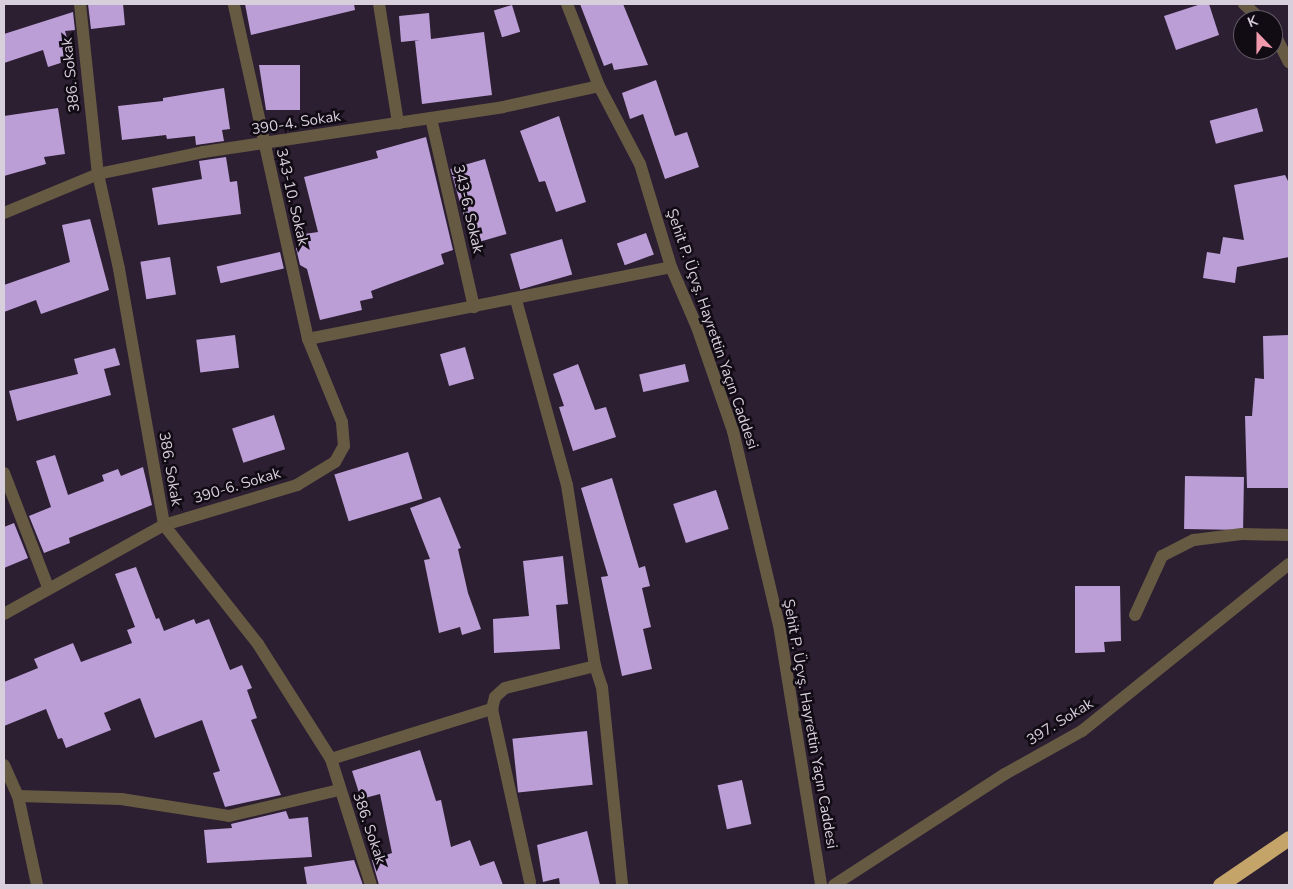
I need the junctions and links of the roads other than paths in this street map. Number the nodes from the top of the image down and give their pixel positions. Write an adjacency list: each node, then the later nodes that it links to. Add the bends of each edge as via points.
1 (80, 4): 11 (street, 386. Sokak)
2 (234, 4): 10 (street, 343-10. Sokak)
3 (379, 4): 9 (street)
4 (567, 4): 7 (street, Şehit P. Üçvş. Hayrettin Yaçın Caddesi)
5 (1283, 50): 6 (street)
6 (1289, 62)
7 (599, 86): 8 (street, 390-4. Sokak, via 503,107); 13 (street, Şehit P. Üçvş. Hayrettin Yaçın Caddesi, via 640,164)
8 (430, 118): 9 (street, 390-4. Sokak); 15 (street, 343-6. Sokak)
9 (398, 123): 10 (street, 390-4. Sokak)
10 (263, 144): 11 (street, 390-4. Sokak, via 203,152); 16 (street, 343-10. Sokak)
11 (98, 174): 12 (street, 390-4. Sokak); 18 (street, 386. Sokak, via 119,269)
12 (4, 213)
13 (671, 267): 14 (street); 35 (street, Şehit P. Üçvş. Hayrettin Yaçın Caddesi, via 697,327 735,441 779,625)
14 (516, 300): 15 (street); 24 (street, via 567,485)
15 (474, 307): 16 (street)
16 (308, 339): 18 (street, 390-6. Sokak, via 342,422 344,446 335,462 298,485)
17 (4, 473): 21 (street)
18 (164, 525): 21 (street, 390-6. Sokak); 26 (street, 386. Sokak, via 258,644)
19 (1289, 535): 23 (street, via 1242,534 1194,540 1162,556)
20 (1289, 564): 36 (street, 397. Sokak, via 1082,731 1005,774)
21 (48, 587): 22 (street, 390-6. Sokak)
22 (4, 614)
23 (1136, 615)
24 (595, 666): 25 (street, via 505,688 495,697); 34 (street, via 602,687)
25 (492, 709): 26 (street); 31 (street)
26 (331, 759): 28 (street, 386. Sokak)
27 (4, 765): 29 (street)
28 (339, 790): 29 (street, via 229,816 121,799); 33 (street, 386. Sokak)
29 (18, 796): 32 (street)
30 (1289, 838): 37 (highway)
31 (530, 882)
32 (37, 885)
33 (371, 885)
34 (622, 885)
35 (821, 885)
36 (834, 885)
37 (1220, 885)

